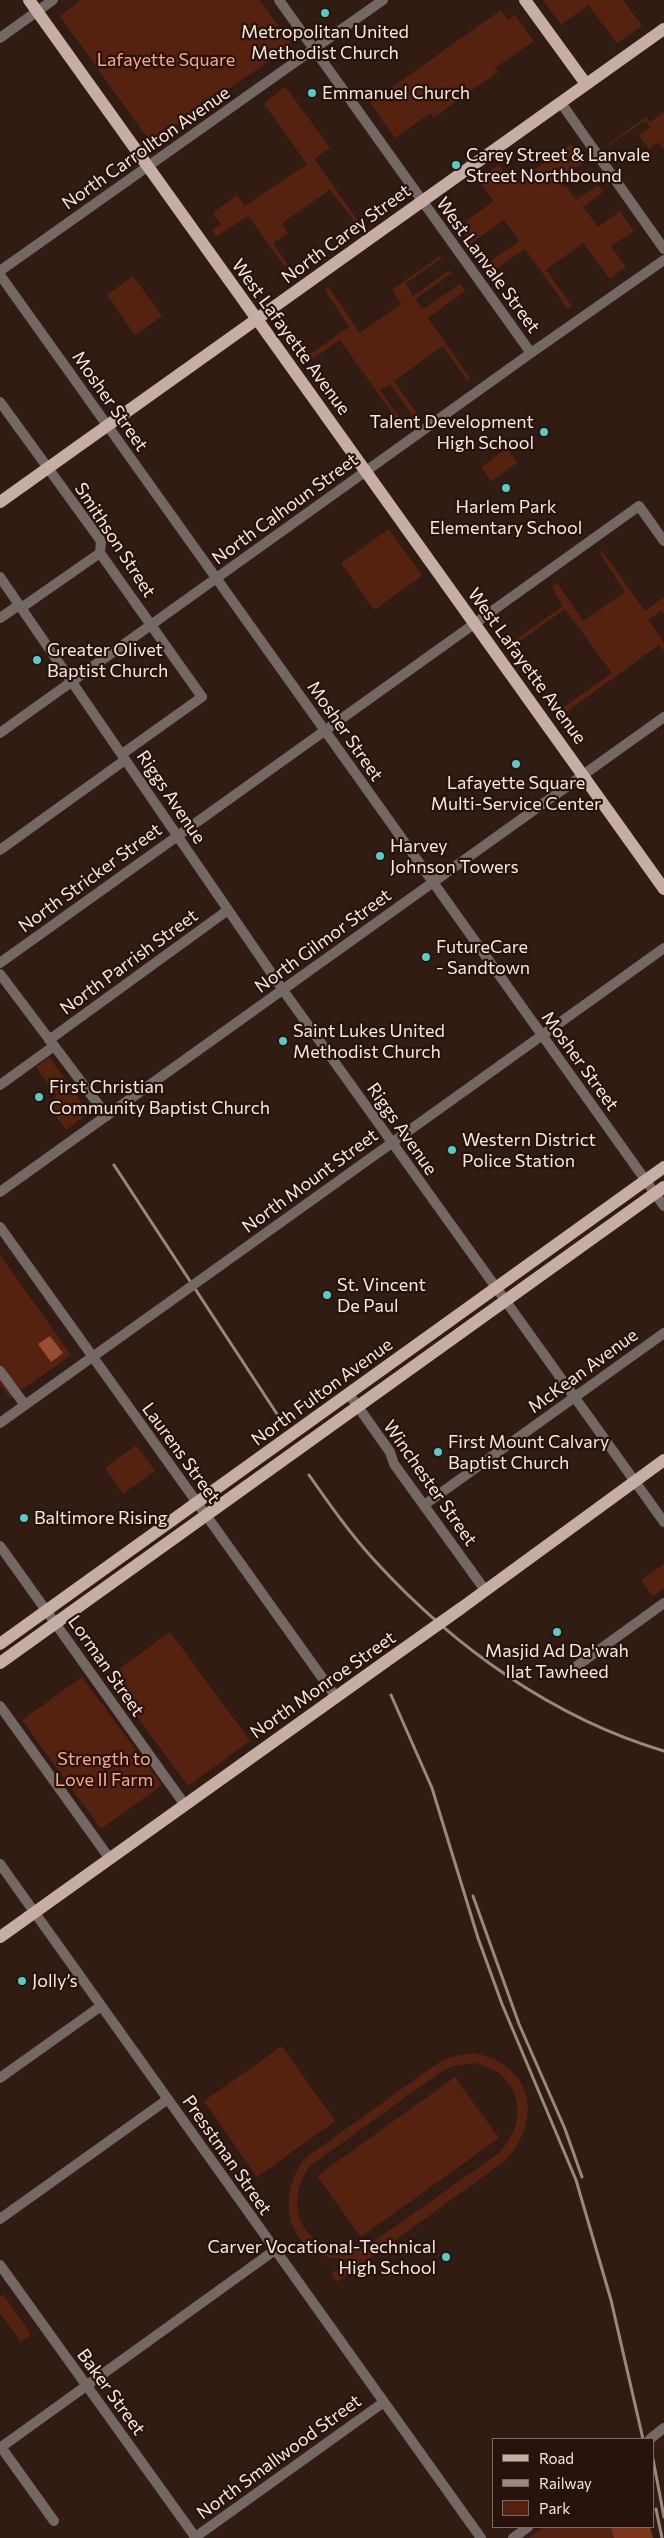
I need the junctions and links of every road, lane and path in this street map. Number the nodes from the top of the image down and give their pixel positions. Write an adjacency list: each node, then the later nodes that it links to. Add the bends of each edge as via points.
1 (29, 0): 6 (main road, West Lafayette Avenue)
2 (53, 0): 6 (street)
3 (279, 0): 9 (street, West Lanvale Street)
4 (383, 0): 9 (street, North Carrollton Avenue)
5 (525, 0): 10 (main road)
6 (37, 11): 8 (street); 12 (main road, West Lafayette Avenue)
7 (664, 29): 10 (main road, North Carey Street)
8 (0, 38)
9 (314, 49): 12 (street, North Carrollton Avenue); 13 (street, West Lanvale Street)
10 (586, 84): 11 (main road, North Carey Street)
11 (560, 102): 13 (main road, North Carey Street); 14 (street)
12 (148, 166): 16 (street, North Carrollton Avenue); 18 (main road, West Lafayette Avenue)
13 (422, 201): 18 (main road, North Carey Street); 19 (street, West Lanvale Street)
14 (664, 249)
15 (664, 260): 19 (street, North Calhoun Street)
16 (0, 271)
17 (0, 275): 21 (street, Mosher Street)
18 (257, 319): 21 (main road, North Carey Street); 23 (main road, West Lafayette Avenue)
19 (530, 353): 23 (street, North Calhoun Street)
20 (0, 402): 22 (street, Smithson Street)
21 (107, 426): 22 (main road, North Carey Street); 28 (street, Mosher Street)
22 (48, 468): 24 (main road, North Carey Street); 26 (street, Smithson Street, via 101,541)
23 (366, 471): 28 (street, North Calhoun Street); 31 (main road, West Lafayette Avenue)
24 (0, 502)
25 (664, 541): 31 (street, North Stricker Street, via 639,506)
26 (100, 553): 29 (street); 32 (street, Smithson Street)
27 (0, 577): 29 (street, Riggs Avenue)
28 (216, 578): 32 (street, North Calhoun Street); 35 (street, Mosher Street)
29 (20, 607): 30 (street); 33 (street, Riggs Avenue)
30 (0, 618)
31 (474, 623): 35 (street, North Stricker Street); 38 (main road, West Lafayette Avenue)
32 (151, 624): 33 (street, North Calhoun Street); 37 (street, Smithson Street, via 202,697)
33 (72, 682): 36 (street, North Calhoun Street); 37 (street, Riggs Avenue)
34 (664, 717): 38 (street, North Gilmor Street)
35 (325, 731): 39 (street, North Stricker Street); 41 (street, Mosher Street)
36 (0, 733)
37 (124, 757): 39 (street, Riggs Avenue); 40 (street)
38 (583, 775): 41 (street, North Gilmor Street); 42 (main road, West Lafayette Avenue)
39 (178, 836): 43 (street, Riggs Avenue); 45 (street, North Stricker Street)
40 (0, 850)
41 (433, 882): 47 (street, North Gilmor Street); 48 (street, Mosher Street)
42 (664, 890)
43 (228, 910): 47 (street, Riggs Avenue); 49 (street, North Parrish Street)
44 (664, 948): 48 (street, North Mount Street)
45 (0, 963)
46 (0, 974): 49 (street)
47 (283, 990): 51 (street, North Gilmor Street); 52 (street, Riggs Avenue)
48 (542, 1036): 52 (street, North Mount Street); 54 (street, Mosher Street)
49 (52, 1043): 50 (street, North Parrish Street); 51 (street)
50 (0, 1085)
51 (107, 1116): 56 (street, North Gilmor Street)
52 (392, 1142): 59 (street, Riggs Avenue); 62 (street, North Mount Street, bridge)
53 (664, 1167): 54 (main road, North Fulton Avenue)
54 (646, 1180): 55 (street, Mosher Street); 59 (main road, North Fulton Avenue)
55 (660, 1191): 57 (street, Mosher Street); 60 (main road, North Fulton Avenue)
56 (0, 1192)
57 (664, 1206)
58 (0, 1227): 62 (street, Laurens Street)
59 (495, 1288): 60 (street, Riggs Avenue); 64 (main road, North Fulton Avenue)
60 (506, 1302): 65 (street, Riggs Avenue); 67 (main road, North Fulton Avenue)
61 (664, 1333): 65 (street, McKean Avenue)
62 (93, 1357): 66 (street, North Mount Street); 71 (street, Laurens Street)
63 (0, 1371): 66 (street)
64 (349, 1394): 67 (street, Winchester Street); 71 (main road, North Fulton Avenue)
65 (574, 1398): 70 (street, Riggs Avenue); 72 (street, McKean Avenue)
66 (25, 1406): 68 (street, North Mount Street)
67 (358, 1407): 72 (street, Winchester Street); 73 (main road, North Fulton Avenue)
68 (0, 1423)
69 (664, 1460): 70 (main road, North Monroe Street)
70 (634, 1481): 74 (street, Riggs Avenue); 76 (main road, North Monroe Street)
71 (197, 1502): 73 (street, Laurens Street); 78 (main road, North Fulton Avenue)
72 (424, 1505): 76 (street, Winchester Street)
73 (206, 1516): 79 (main road, North Fulton Avenue); 83 (street, Laurens Street)
74 (664, 1522)
75 (0, 1546): 78 (street, Lorman Street)
76 (485, 1590): 83 (main road, North Monroe Street, bridge)
77 (664, 1603): 82 (street)
78 (46, 1611): 79 (street, Lorman Street); 80 (main road, North Fulton Avenue)
79 (56, 1624): 81 (main road, North Fulton Avenue); 85 (street, Lorman Street)
80 (0, 1644)
81 (0, 1663)
82 (567, 1673)
83 (336, 1697): 85 (main road, North Monroe Street)
84 (0, 1706): 86 (street)
85 (185, 1805): 86 (main road, North Monroe Street)
86 (110, 1858): 88 (main road, North Monroe Street)
87 (0, 1864): 88 (street, Presstman Street)
88 (34, 1912): 89 (main road, North Monroe Street); 90 (street, Presstman Street)
89 (0, 1937)
90 (101, 2006): 91 (street); 92 (street, Presstman Street)
91 (0, 2078)
92 (168, 2099): 93 (street); 94 (street, Presstman Street)
93 (0, 2220)
94 (276, 2250): 96 (street); 97 (street, Presstman Street)
95 (0, 2265): 96 (street, Baker Street)
96 (87, 2386): 100 (street); 103 (street, Baker Street)
97 (384, 2402): 103 (street, North Smallwood Street); 104 (street, Presstman Street)
98 (664, 2428): 99 (street)
99 (651, 2438)
100 (0, 2448): 101 (street)
101 (54, 2521)
102 (527, 2528): 105 (street)
103 (195, 2538)
104 (481, 2538)
105 (513, 2538)

